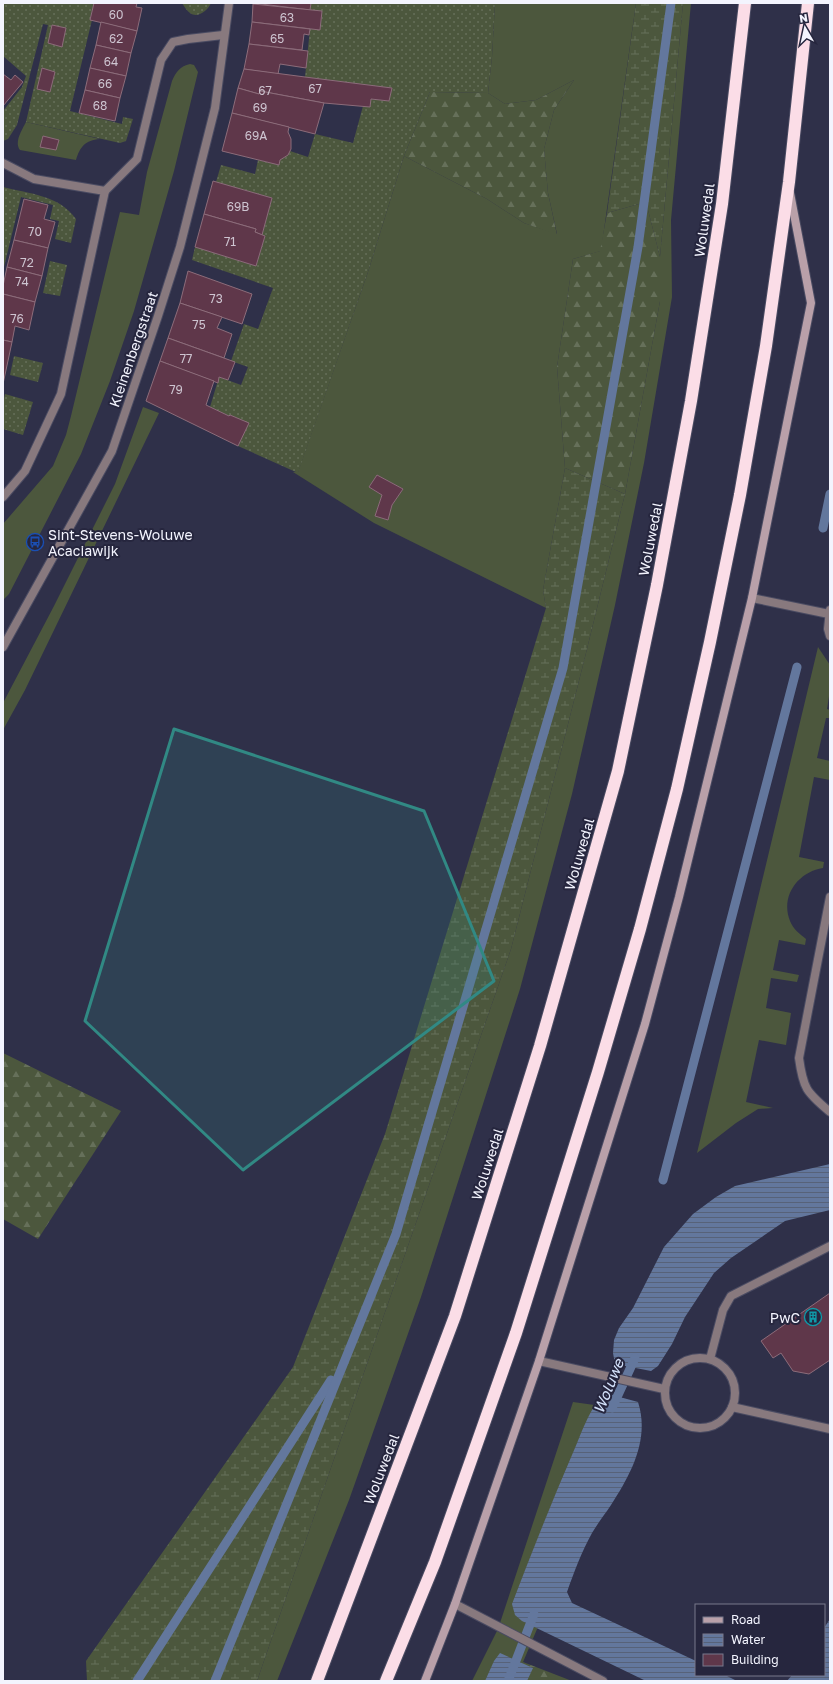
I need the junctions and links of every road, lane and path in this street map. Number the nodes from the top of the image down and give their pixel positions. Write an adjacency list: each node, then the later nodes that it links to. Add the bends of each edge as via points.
1 (229, 3): 4 (street, Kleinenbergstraat)
2 (745, 3): 23 (highway, Woluwedal, via 722,204 692,401 618,771 540,1046 455,1316)
3 (808, 3): 6 (highway)
4 (224, 35): 7 (street, via 173,42 161,60 137,159); 12 (street, Kleinenbergstraat, via 215,108 180,247 112,451)
5 (3, 163): 7 (street, via 34,180)
6 (789, 182): 9 (main road, via 811,303); 24 (highway, via 766,346 740,495 678,789 598,1072 516,1333 435,1562)
7 (105, 191): 8 (street, via 61,394 25,471)
8 (3, 497)
9 (752, 598): 10 (street); 17 (main road, via 679,898 647,1017)
10 (829, 612): 11 (street)
11 (830, 636)
12 (3, 647)
13 (830, 897): 14 (street, via 799,1058 801,1077 806,1090)
14 (830, 1112)
15 (830, 1246): 16 (street, via 731,1296 723,1310)
16 (710, 1359): 18 (street, via 697,1358 685,1361 675,1368); 19 (street, via 721,1364 729,1373 734,1384 735,1396)
17 (540, 1361): 18 (street); 21 (main road)
18 (664, 1389): 19 (street, via 669,1411 685,1426 707,1428 718,1424)
19 (732, 1407): 20 (street)
20 (830, 1429)
21 (455, 1604): 22 (street); 25 (main road)
22 (592, 1678): 26 (street)
23 (317, 1681)
24 (386, 1681)
25 (425, 1681)
26 (603, 1681)

